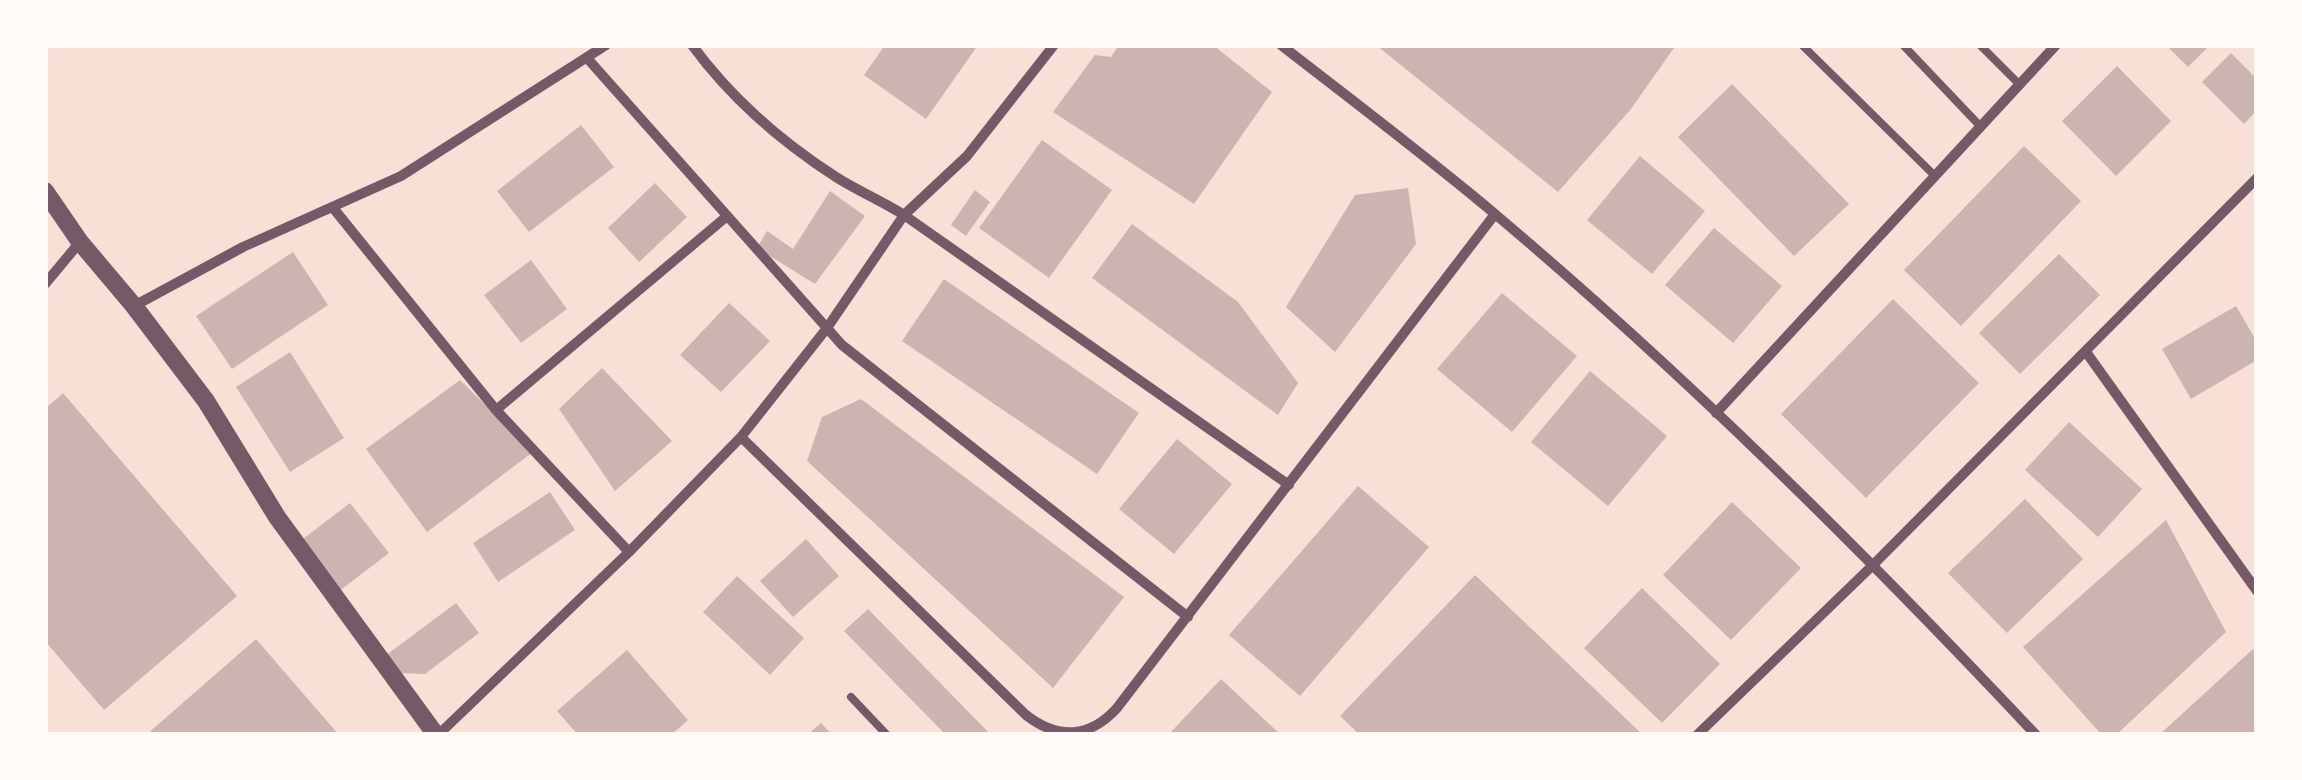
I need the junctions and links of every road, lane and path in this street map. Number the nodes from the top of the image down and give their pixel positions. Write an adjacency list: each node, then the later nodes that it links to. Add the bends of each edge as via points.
1 (606, 45): 9 (street)
2 (692, 45): 17 (street, via 773,132)
3 (1054, 45): 17 (street, via 967,156)
4 (1281, 45): 16 (street)
5 (1802, 45): 12 (lane)
6 (1903, 45): 11 (lane)
7 (1980, 45): 10 (lane)
8 (2056, 45): 10 (street)
9 (587, 58): 15 (street, via 434,157); 18 (street)
10 (2020, 84): 11 (street)
11 (1981, 127): 12 (street)
12 (1935, 176): 25 (street)
13 (2257, 178): 23 (street)
14 (45, 191): 19 (street)
15 (334, 209): 21 (street, via 243,247); 24 (street)
16 (1495, 214): 25 (street); 27 (street)
17 (904, 215): 22 (street); 27 (street)
18 (726, 217): 22 (street); 24 (street)
19 (80, 242): 20 (street); 21 (street)
20 (45, 284)
21 (134, 306): 33 (street)
22 (827, 328): 26 (street); 31 (street)
23 (2086, 352): 29 (street); 30 (street)
24 (496, 410): 28 (street)
25 (1716, 413): 29 (street)
26 (741, 437): 28 (street); 31 (street, via 1026,716 1056,732 1073,734 1106,722)
27 (1289, 485): 31 (street)
28 (628, 552): 33 (street)
29 (1872, 566): 35 (street); 36 (street)
30 (2257, 591)
31 (1188, 617)
32 (851, 696): 34 (lane)
33 (437, 735)
34 (886, 735)
35 (1698, 735)
36 (2036, 735)

